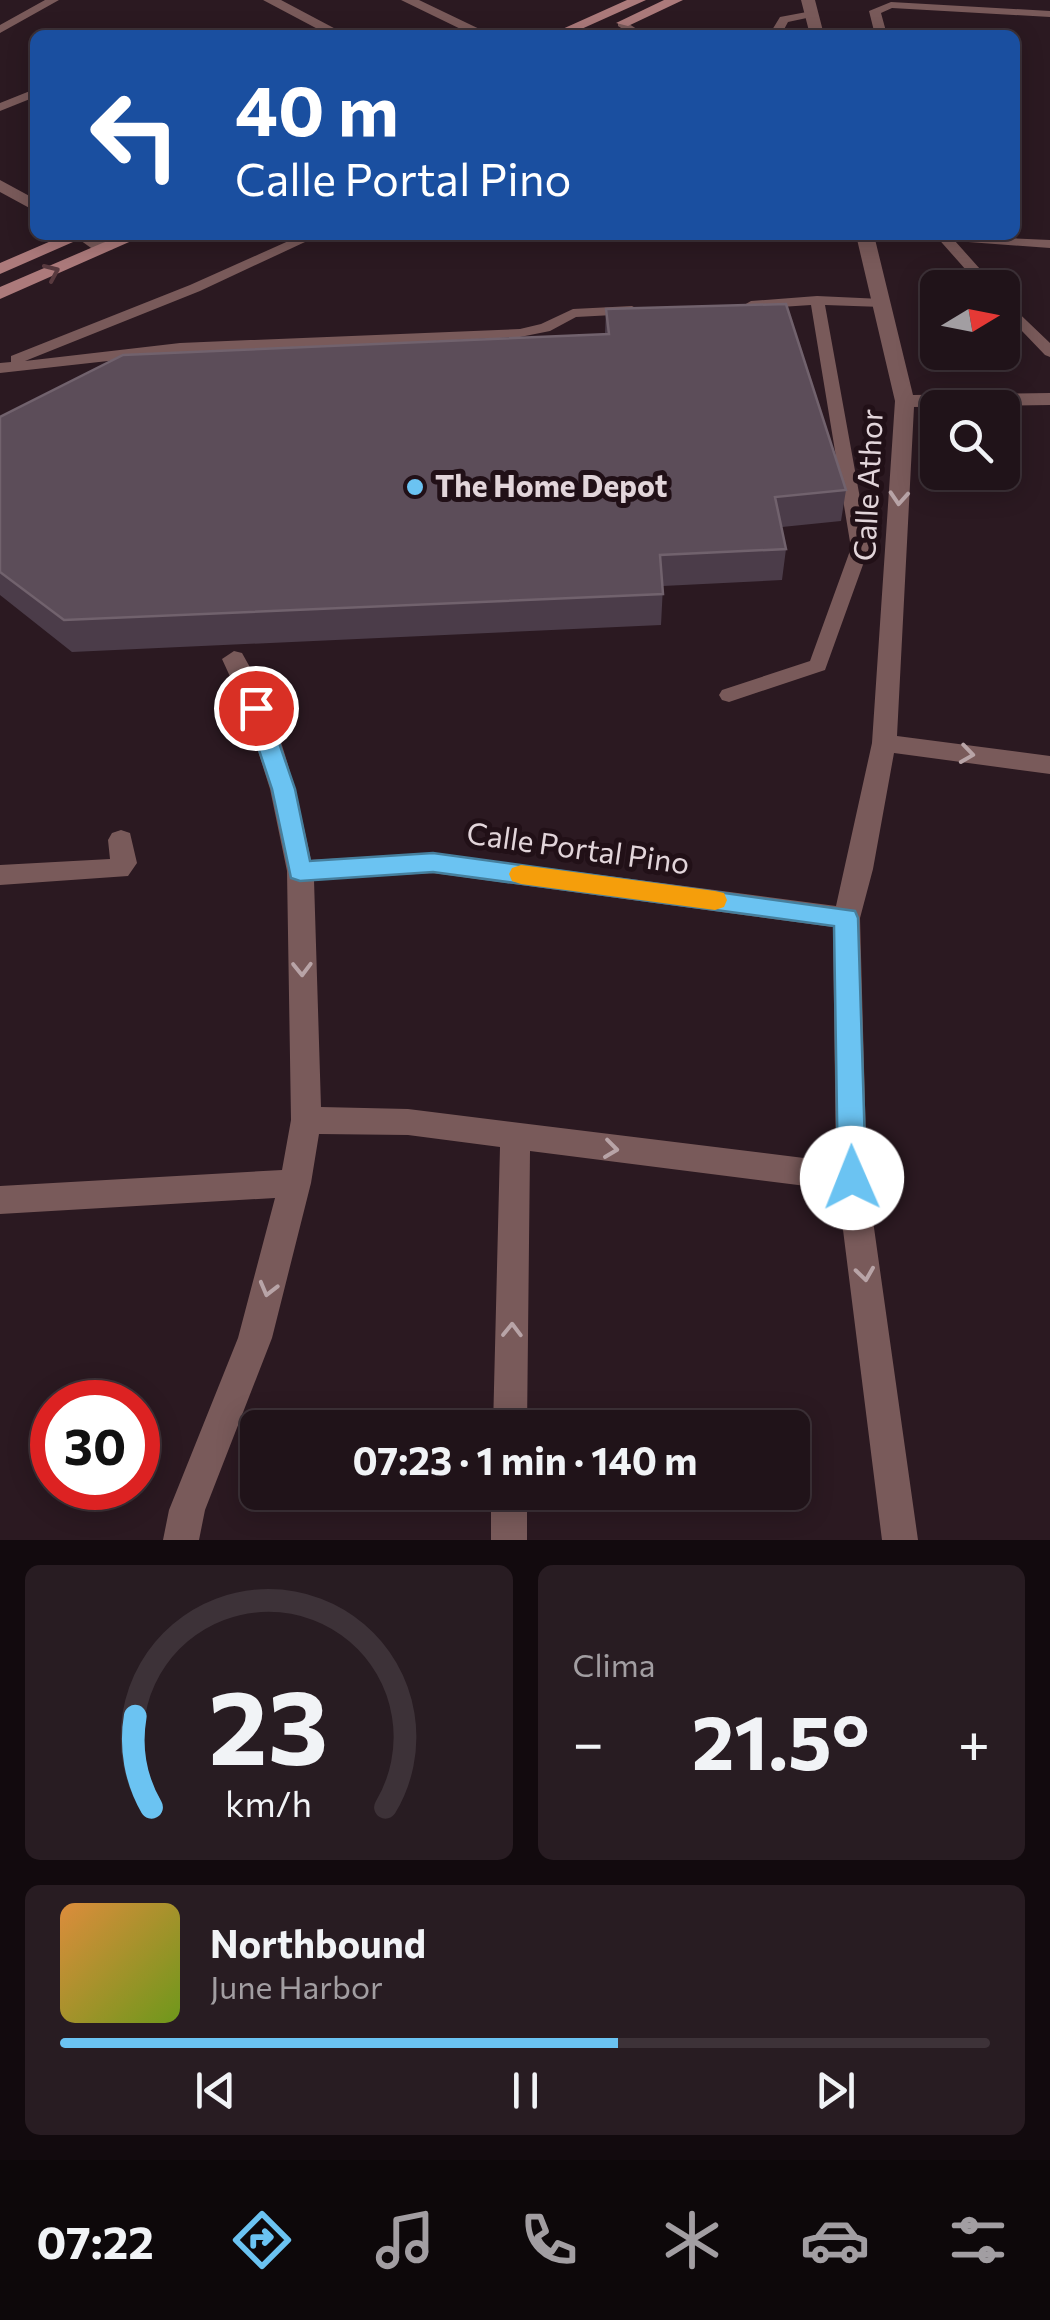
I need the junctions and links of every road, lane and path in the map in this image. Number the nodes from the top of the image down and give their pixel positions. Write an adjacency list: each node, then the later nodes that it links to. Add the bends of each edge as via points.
1 (53, 0): 11 (lane)
2 (270, 0): 12 (street)
3 (408, 0): 13 (street)
4 (676, 0): 10 (main road)
5 (636, 1): 14 (main road)
6 (873, 5): 7 (lane); 18 (lane)
7 (989, 5): 9 (lane)
8 (810, 7): 17 (lane, via 784,18)
9 (1041, 9)
10 (622, 24): 15 (main road); 16 (lane)
11 (0, 30)
12 (330, 30)
13 (475, 30)
14 (568, 30)
15 (608, 30)
16 (632, 30)
17 (778, 30)
18 (880, 30)
19 (30, 96): 20 (lane)
20 (0, 107)
21 (0, 185): 22 (street)
22 (30, 203)
23 (69, 240): 32 (main road)
24 (89, 240): 31 (street)
25 (125, 240): 31 (main road)
26 (302, 240): 41 (lane)
27 (867, 240): 36 (street, Calle Athor)
28 (947, 240): 33 (lane)
29 (1002, 240): 30 (lane)
30 (1050, 244)
31 (104, 249): 34 (main road, one-way to 31)
32 (0, 269)
33 (974, 270)
34 (0, 294)
35 (817, 300): 36 (lane); 37 (lane); 45 (lane, via 860,548 818,664)
36 (882, 302): 43 (street, Calle Athor)
37 (730, 306)
38 (658, 310): 41 (lane, via 572,313 520,334 180,348)
39 (1020, 320): 40 (lane)
40 (1050, 352)
41 (0, 366)
42 (1050, 399): 43 (street)
43 (905, 400): 46 (street, Calle Athor, one-way to 46)
44 (234, 659): 49 (street, via 283,789)
45 (730, 695)
46 (884, 744): 47 (street, one-way to 47); 51 (street, Calle Athor)
47 (1050, 766)
48 (122, 840): 50 (street, via 119,869)
49 (300, 871): 51 (street, Calle Portal Pino, via 433,862); 52 (street, one-way to 52)
50 (0, 875)
51 (846, 918): 54 (street, Calle Athor)
52 (306, 1120): 53 (street, via 408,1122); 55 (street)
53 (514, 1137): 54 (street, one-way to 54); 57 (street, one-way to 53)
54 (852, 1178): 61 (street, Calle Athor, one-way to 61)
55 (295, 1183): 56 (street); 59 (street, one-way to 59, via 255,1338)
56 (0, 1200)
57 (510, 1410)
58 (509, 1510): 60 (street)
59 (181, 1540)
60 (508, 1540)
61 (900, 1540)

